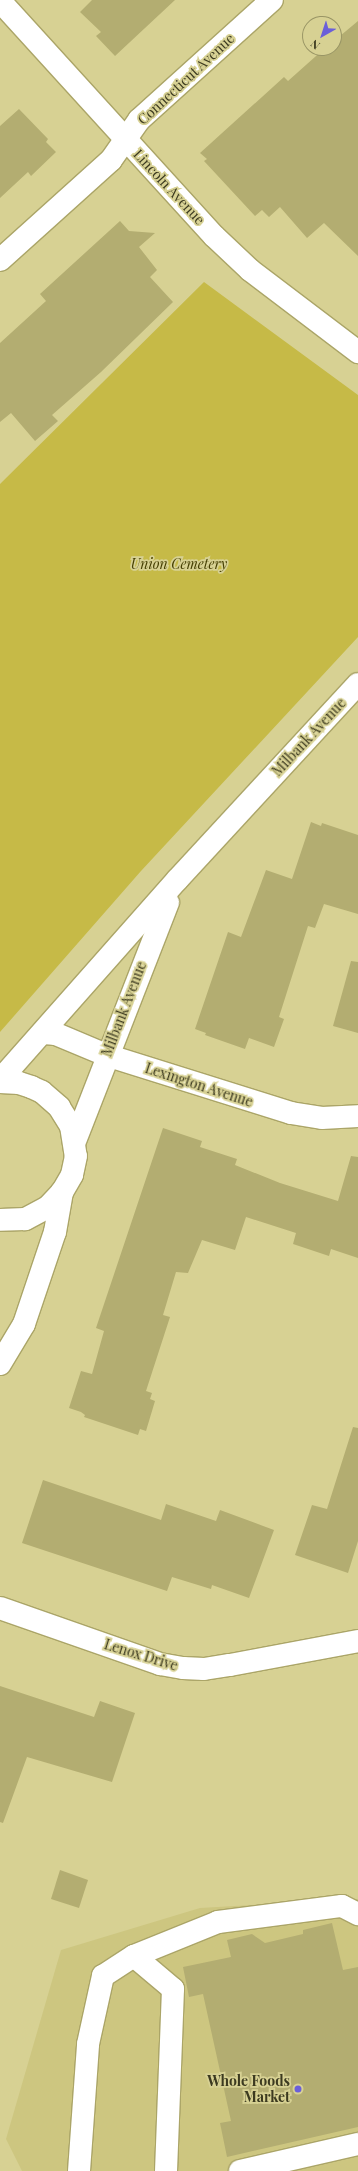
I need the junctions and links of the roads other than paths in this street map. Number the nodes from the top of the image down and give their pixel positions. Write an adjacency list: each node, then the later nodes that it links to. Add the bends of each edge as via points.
1 (272, 0): 3 (street, Connecticut Avenue, via 139,120)
2 (0, 1): 3 (street, Lincoln Avenue)
3 (125, 139): 4 (street, Connecticut Avenue, via 111,160); 5 (street, Lincoln Avenue, via 214,236 250,270)
4 (0, 260)
5 (358, 352)
6 (358, 684): 7 (street, Milbank Avenue)
7 (178, 879): 8 (street, Milbank Avenue); 9 (street, Milbank Avenue)
8 (44, 1033): 9 (street, Lexington Avenue, via 56,1034); 10 (street, Milbank Avenue)
9 (106, 1055): 11 (street, Lexington Avenue, via 291,1113 322,1118); 12 (street, Milbank Avenue)
10 (0, 1081): 12 (street, via 19,1083 42,1092 60,1107 71,1126)
11 (358, 1116)
12 (75, 1141): 13 (street, via 76,1156 72,1175)
13 (62, 1192): 14 (street, via 48,1207 25,1219); 15 (street, via 55,1232 24,1324)
14 (0, 1220)
15 (0, 1364)
16 (0, 1608): 17 (street, Lenox Drive, via 160,1664 183,1668 204,1669 230,1665)
17 (358, 1641)
18 (358, 1914): 19 (street, via 342,1906 218,1922)
19 (134, 1956): 21 (street, via 102,1976 88,2044); 22 (street, via 173,1989)
20 (358, 2144): 23 (street)
21 (79, 2171)
22 (166, 2171)
23 (240, 2171)

